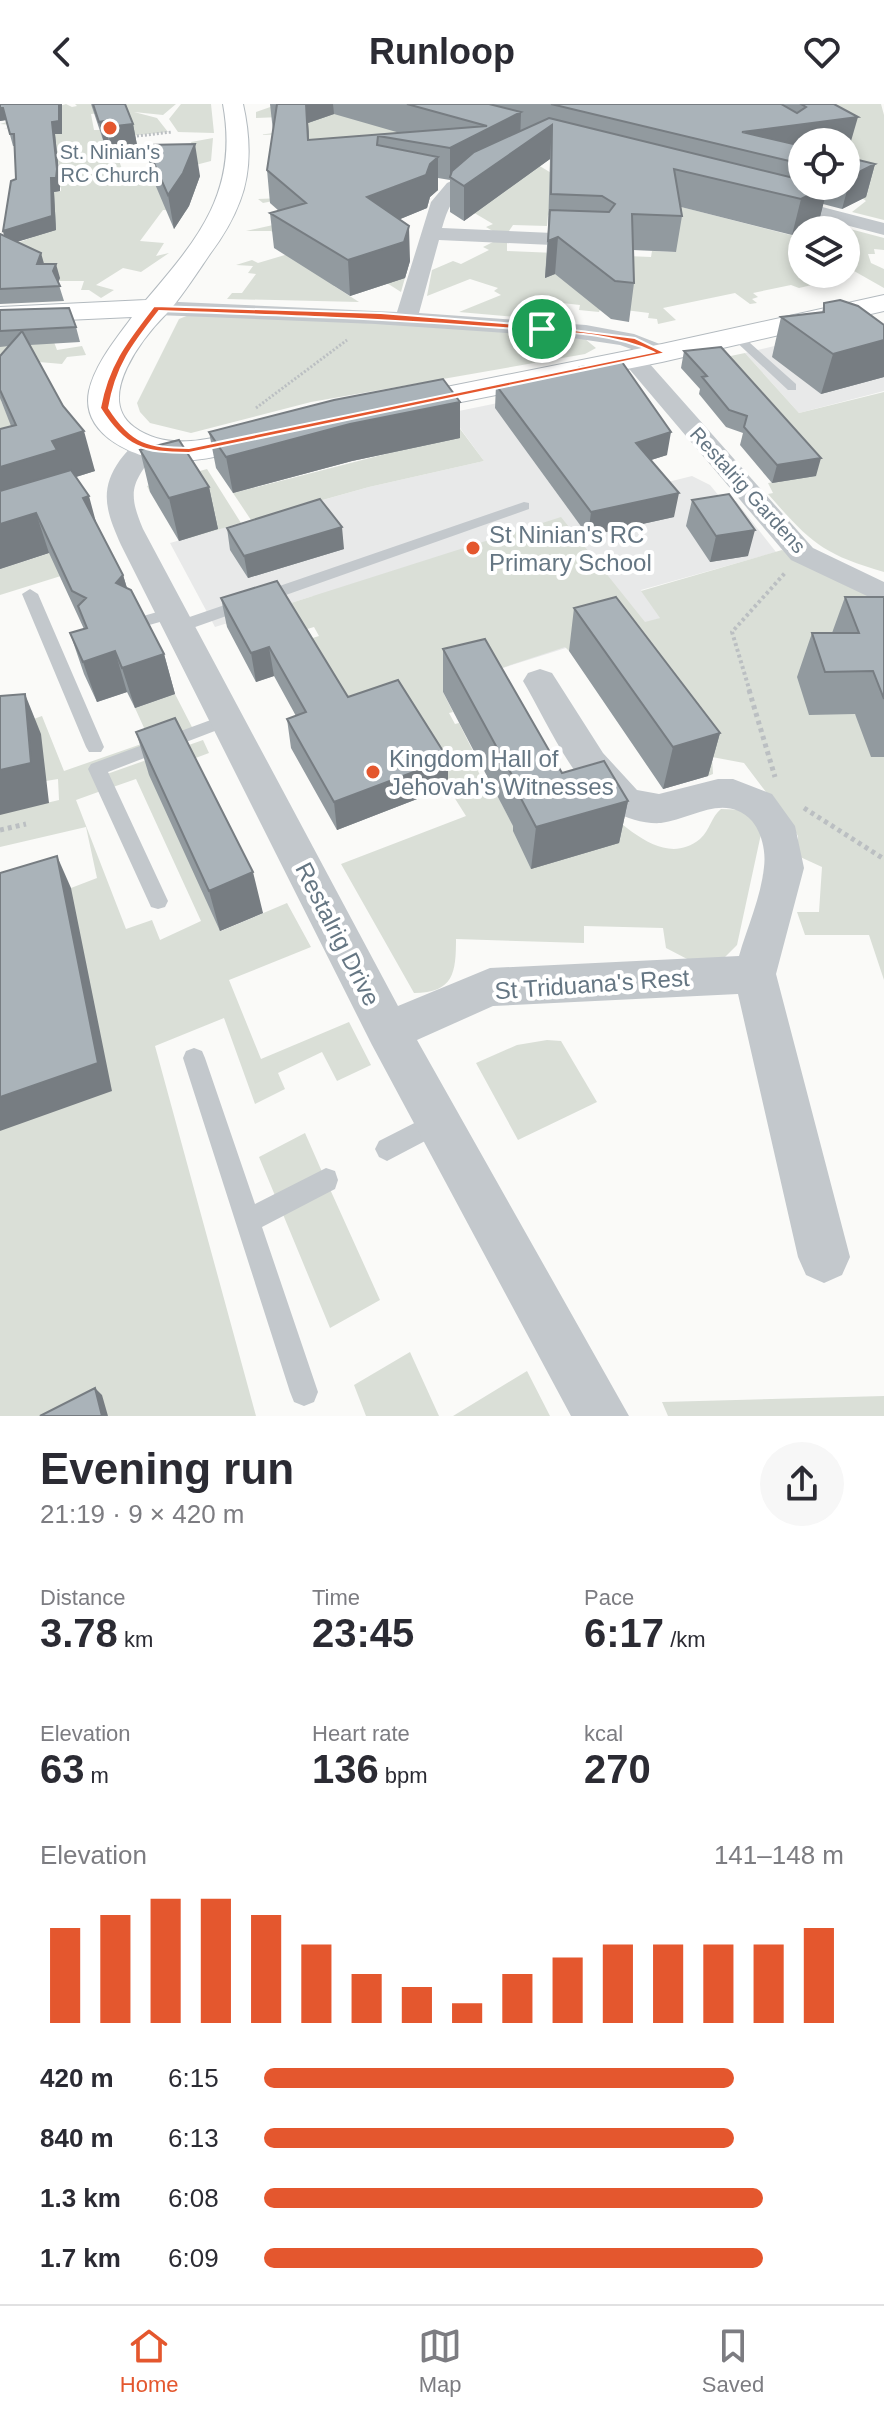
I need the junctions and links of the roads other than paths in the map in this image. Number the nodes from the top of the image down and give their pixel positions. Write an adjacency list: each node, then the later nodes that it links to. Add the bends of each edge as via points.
1 (233, 104): 8 (street, via 236,146 229,200)
2 (507, 160): 5 (street, via 447,186)
3 (760, 197): 4 (street)
4 (884, 229)
5 (431, 234): 6 (street); 10 (street)
6 (598, 241)
7 (884, 303): 11 (street)
8 (157, 308): 9 (street); 10 (street); 17 (street, via 123,353 103,397 111,423)
9 (0, 315)
10 (407, 317): 12 (street, via 628,339)
11 (736, 336): 12 (street); 14 (lane)
12 (662, 353): 13 (street)
13 (633, 359): 15 (street); 20 (street, Restalrig Gardens, via 802,554)
14 (792, 387)
15 (362, 412)
16 (293, 428): 17 (street, via 189,450)
17 (145, 448): 21 (street, Restalrig Drive, via 107,489 116,500)
18 (524, 506): 21 (lane)
19 (30, 594): 24 (lane, via 60,648)
20 (884, 594)
21 (162, 621): 23 (street, Restalrig Drive)
22 (540, 681): 26 (street, via 623,800 661,810 718,793 735,794 764,808 774,820 785,850 784,868)
23 (227, 720): 25 (lane, via 97,769); 27 (street, Restalrig Drive)
24 (95, 747)
25 (158, 901)
26 (755, 974): 27 (street, St Triduana's Rest, via 490,987); 33 (street)
27 (388, 1031): 29 (street, Restalrig Drive)
28 (194, 1058): 32 (lane)
29 (438, 1122): 30 (lane); 35 (street, Restalrig Drive)
30 (387, 1149)
31 (326, 1180): 32 (lane)
32 (249, 1221): 34 (lane)
33 (824, 1257)
34 (304, 1392)
35 (601, 1416)

